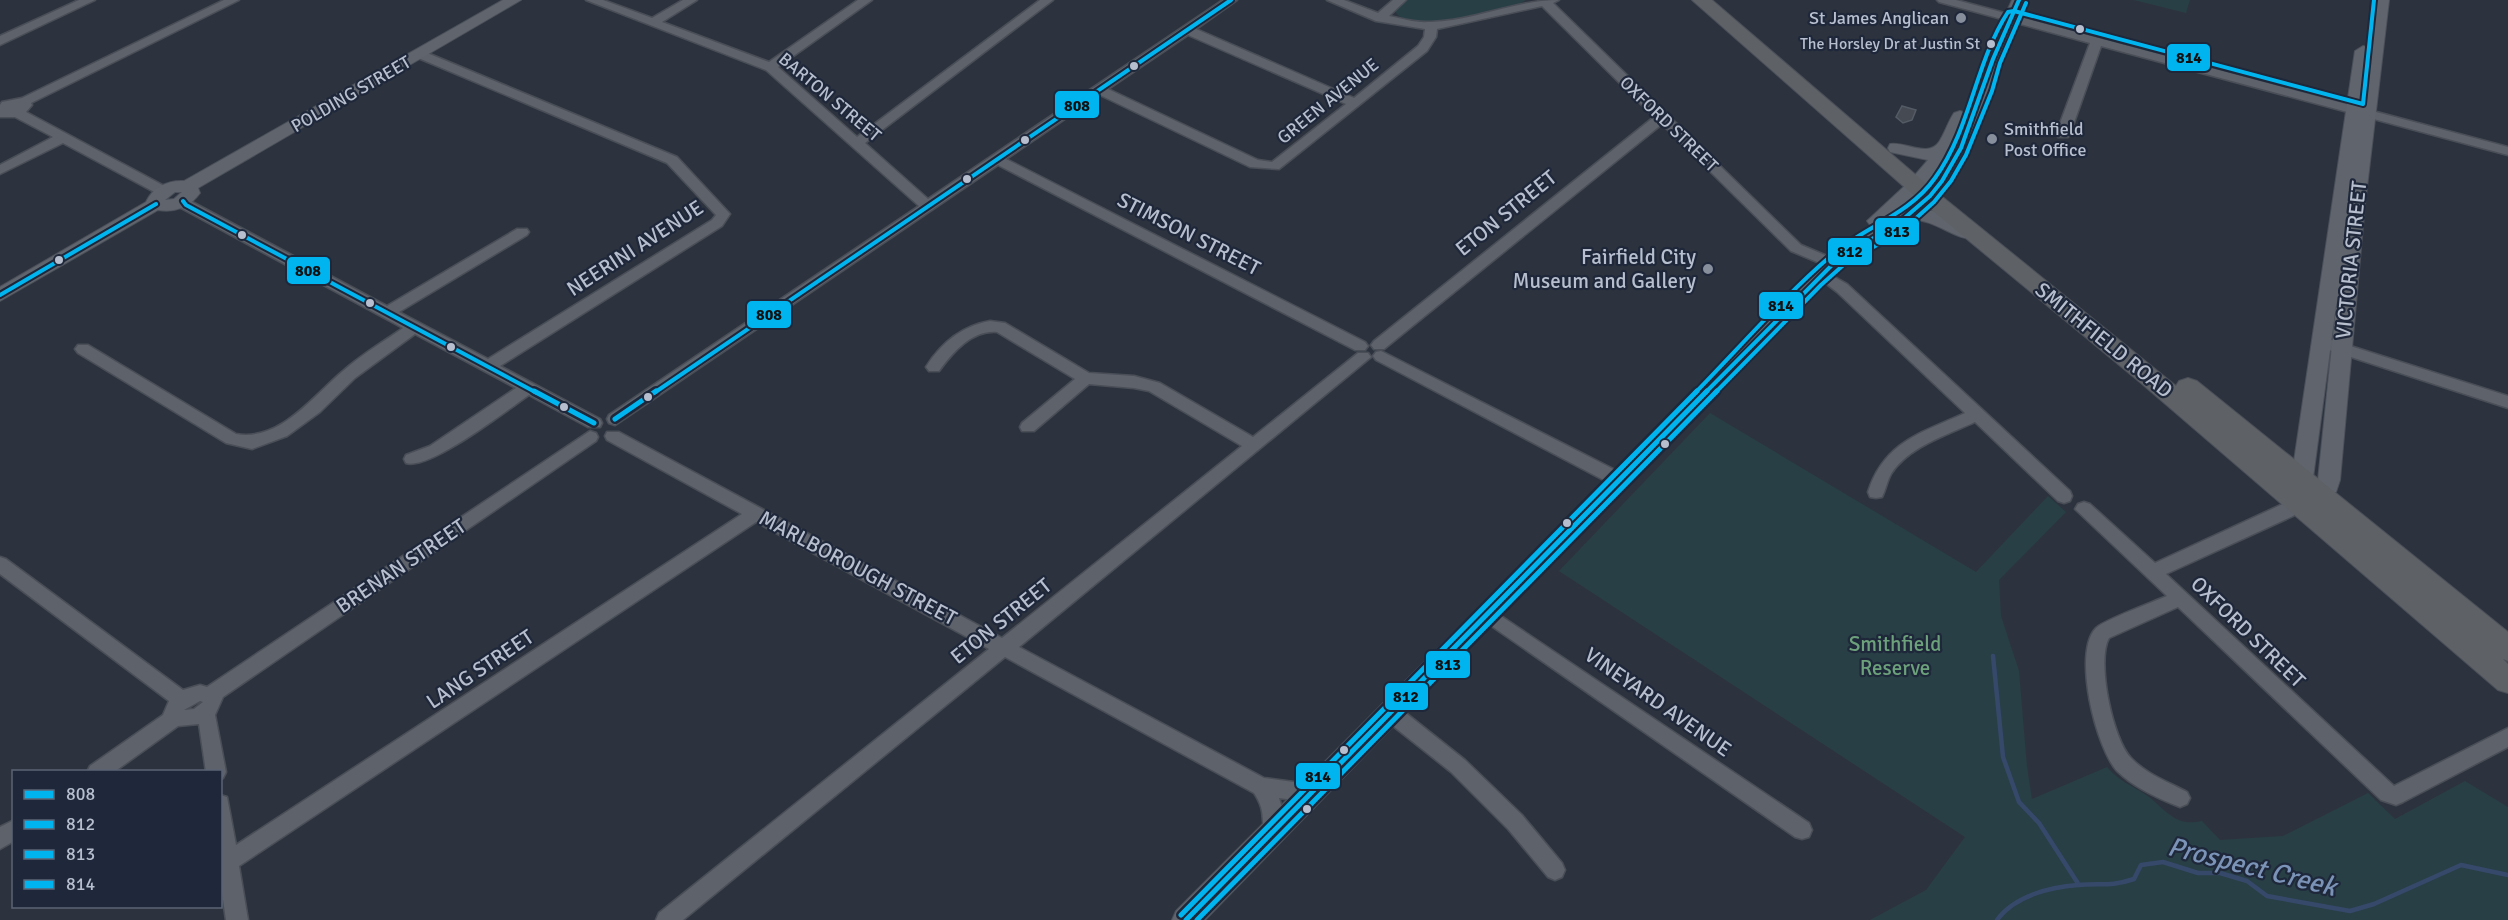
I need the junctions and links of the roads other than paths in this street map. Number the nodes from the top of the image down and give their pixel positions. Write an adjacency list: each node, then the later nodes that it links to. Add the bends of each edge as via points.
1 (89, 0): 23 (street)
2 (233, 0): 31 (street)
3 (514, 0): 25 (main road, POLDING STREET)
4 (592, 0): 20 (street, BARTON STREET)
5 (691, 0): 20 (street)
6 (866, 0): 27 (street)
7 (1047, 0): 36 (street)
8 (1232, 0): 22 (street)
9 (1333, 0): 18 (street)
10 (1400, 0): 18 (street)
11 (1701, 0): 42 (highway, SMITHFIELD ROAD)
12 (1722, 0): 37 (highway, SMITHFIELD ROAD)
13 (1943, 0): 19 (street)
14 (2019, 0): 19 (main road)
15 (2370, 0): 32 (main road, VICTORIA STREET)
16 (2382, 0): 32 (main road, VICTORIA STREET)
17 (1547, 1): 21 (street); 33 (street, OXFORD STREET)
18 (1380, 18): 21 (street)
19 (2012, 18): 24 (street); 26 (main road)
20 (653, 23): 27 (street, BARTON STREET)
21 (1431, 26): 29 (street, GREEN AVENUE, via 1423,48)
22 (1187, 30): 28 (street); 29 (street)
23 (0, 41)
24 (2097, 41): 32 (street); 34 (street)
25 (420, 54): 43 (main road, POLDING STREET); 57 (street, NEERINI AVENUE, via 672,160 723,214 717,223)
26 (1993, 60): 38 (main road, via 1972,89); 42 (main road, via 1959,152)
27 (770, 67): 36 (street, BARTON STREET)
28 (1099, 90): 29 (street, GREEN AVENUE, via 1264,166 1281,163); 40 (street)
29 (1355, 103)
30 (2, 106): 31 (street, via 2,114)
31 (20, 107): 35 (street)
32 (2361, 112): 39 (street); 54 (main road, VICTORIA STREET, via 2356,204)
33 (1662, 117): 49 (street, OXFORD STREET); 56 (street, ETON STREET)
34 (2062, 134)
35 (64, 137): 41 (street); 44 (street)
36 (857, 143): 45 (street, BARTON STREET)
37 (1896, 148): 38 (main road, via 1929,155); 42 (highway, SMITHFIELD ROAD)
38 (1944, 148): 42 (main road)
39 (2508, 151)
40 (998, 160): 45 (street); 56 (street, STIMSON STREET)
41 (0, 170)
42 (1928, 186): 46 (main road); 48 (highway, SMITHFIELD ROAD); 50 (main road, via 1865,229); 70 (highway, SMITHFIELD ROAD)
43 (185, 194): 44 (main road, via 168,206); 52 (street, via 186,205)
44 (160, 198): 51 (main road)
45 (928, 207): 64 (street)
46 (1908, 214): 48 (main road, via 1942,219); 50 (main road)
47 (522, 232): 52 (street)
48 (1987, 244): 70 (highway, SMITHFIELD ROAD, via 2150,377)
49 (1796, 248): 50 (street, OXFORD STREET); 50 (street, OXFORD STREET)
50 (1829, 268): 62 (street, OXFORD STREET, via 1842,288); 68 (main road)
51 (0, 295)
52 (387, 313): 53 (street)
53 (413, 328): 55 (street, via 349,374 314,408 281,432 252,442 232,439); 57 (street)
54 (2332, 345): 61 (street); 70 (main road, VICTORIA STREET, via 2328,486)
55 (83, 349)
56 (1371, 351): 66 (street, ETON STREET); 68 (street, STIMSON STREET)
57 (487, 367): 60 (street)
58 (934, 367): 59 (street, via 945,352 976,329 994,326)
59 (1086, 378): 63 (street); 66 (street, via 1154,387)
60 (527, 389): 65 (street); 67 (street, via 436,450)
61 (2508, 402)
62 (1978, 414): 69 (street, via 1895,457 1882,474); 71 (street, OXFORD STREET)
63 (1028, 427)
64 (614, 428): 65 (street, via 602,440); 73 (street, MARLBOROUGH STREET)
65 (592, 430): 81 (street, BRENAN STREET)
66 (1253, 445): 78 (street, ETON STREET)
67 (412, 459)
68 (1619, 480): 77 (main road)
69 (1876, 492)
70 (2306, 493): 75 (street, via 2287,512); 79 (highway, SMITHFIELD ROAD); 80 (highway, SMITHFIELD ROAD)
71 (2064, 496)
72 (2084, 509): 75 (street, OXFORD STREET)
73 (756, 513): 78 (street, MARLBOROUGH STREET); 94 (street, LANG STREET)
74 (0, 564): 82 (street)
75 (2154, 572): 76 (street, OXFORD STREET)
76 (2180, 598): 85 (street, OXFORD STREET, via 2380,789 2396,796); 90 (street, via 2103,633 2096,640 2093,657 2118,758 2133,773)
77 (1486, 613): 83 (main road); 92 (street, VINEYARD AVENUE)
78 (1005, 647): 88 (street, MARLBOROUGH STREET); 97 (street, ETON STREET)
79 (2508, 650)
80 (2508, 681)
81 (211, 695): 82 (street, via 200,693); 84 (street, via 214,702)
82 (179, 709): 84 (street, via 184,719); 86 (street)
83 (1390, 712): 89 (main road); 95 (street, via 1458,766 1515,822)
84 (203, 714): 87 (street, via 208,720)
85 (2508, 737)
86 (99, 770)
87 (216, 770)
88 (1261, 787): 89 (street, MARLBOROUGH STREET, via 1301,792); 93 (street, via 1275,808)
89 (1317, 787): 93 (main road)
90 (2180, 798)
91 (222, 818): 94 (street)
92 (1802, 830)
93 (1274, 831): 98 (main road)
94 (228, 862): 96 (street)
95 (1556, 870)
96 (237, 920)
97 (667, 920)
98 (1186, 920)

